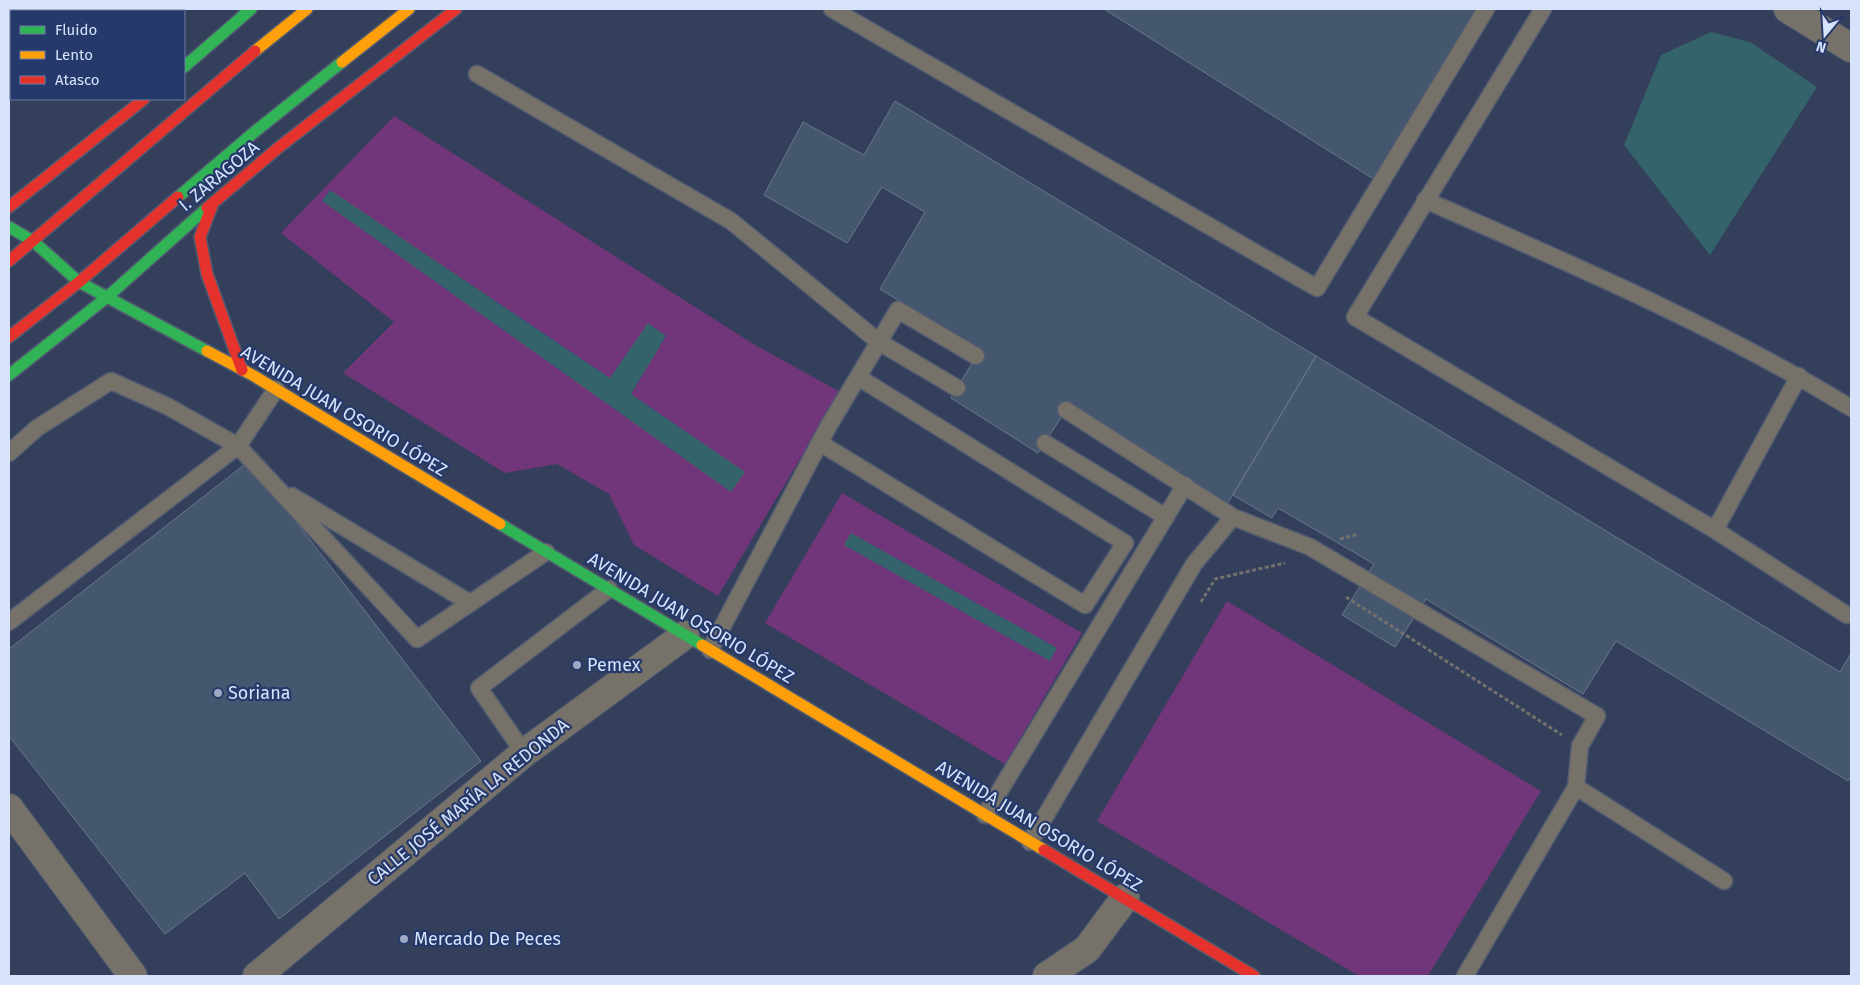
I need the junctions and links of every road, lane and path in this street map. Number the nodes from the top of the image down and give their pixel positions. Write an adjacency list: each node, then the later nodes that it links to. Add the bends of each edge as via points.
1 (251, 9): 10 (main road)
2 (307, 9): 13 (main road)
3 (409, 9): 21 (main road, I. ZARAGOZA, via 252,134)
4 (456, 9): 16 (main road, I. ZARAGOZA)
5 (832, 9): 6 (lane, via 1317,288)
6 (1486, 9)
7 (1543, 9): 15 (lane)
8 (1790, 9): 9 (street)
9 (1851, 48)
10 (185, 66)
11 (185, 68): 13 (street)
12 (477, 74): 24 (lane, via 731,221)
13 (210, 87): 19 (main road)
14 (143, 100): 17 (main road)
15 (1424, 200): 29 (lane, via 1591,273); 42 (lane, via 1355,316)
16 (214, 202): 22 (main road, I. ZARAGOZA); 26 (main road, via 200,237 212,293)
17 (9, 207)
18 (9, 227): 19 (main road, AVENIDA JUAN OSORIO LÓPEZ)
19 (33, 241): 20 (main road); 21 (main road, AVENIDA JUAN OSORIO LÓPEZ)
20 (9, 261)
21 (79, 282): 22 (main road, AVENIDA JUAN OSORIO LÓPEZ); 23 (main road, I. ZARAGOZA)
22 (106, 298): 26 (main road, AVENIDA JUAN OSORIO LÓPEZ); 27 (main road, I. ZARAGOZA)
23 (9, 337)
24 (879, 342): 25 (lane, via 898,310); 28 (lane); 30 (lane)
25 (976, 356)
26 (242, 370): 31 (main road, AVENIDA JUAN OSORIO LÓPEZ)
27 (9, 375)
28 (858, 376): 34 (lane); 44 (lane)
29 (1799, 376): 32 (lane); 42 (lane)
30 (957, 388)
31 (276, 389): 36 (lane); 46 (main road, AVENIDA JUAN OSORIO LÓPEZ)
32 (1851, 408)
33 (1066, 410): 38 (lane)
34 (820, 443): 44 (lane, via 1085,605); 56 (lane)
35 (1045, 443): 41 (lane)
36 (238, 446): 37 (lane, via 166,406 111,381 37,428); 39 (lane); 54 (lane)
37 (9, 453)
38 (1185, 485): 40 (lane); 41 (lane)
39 (275, 486): 51 (lane); 51 (lane, via 416,639)
40 (1233, 517): 45 (lane); 62 (lane, via 1194,564)
41 (1166, 518): 47 (lane)
42 (1715, 530): 53 (lane)
43 (1359, 534): 45 (path)
44 (1125, 543): 47 (lane)
45 (1310, 547): 57 (lane, via 1597,716)
46 (546, 552): 49 (main road, AVENIDA JUAN OSORIO LÓPEZ); 51 (lane)
47 (1144, 554): 61 (lane)
48 (1282, 557): 52 (path, via 1290,562 1215,580)
49 (609, 589): 55 (main road, AVENIDA JUAN OSORIO LÓPEZ); 58 (lane, via 479,688)
50 (1340, 593): 57 (path)
51 (470, 603)
52 (1199, 604)
53 (1847, 615)
54 (9, 622)
55 (685, 635): 56 (main road, AVENIDA JUAN OSORIO LÓPEZ); 58 (street, CALLE JOSÉ MARÍA LA REDONDA)
56 (710, 650): 61 (main road, AVENIDA JUAN OSORIO LÓPEZ)
57 (1580, 746): 59 (lane)
58 (524, 753): 65 (street, CALLE JOSÉ MARÍA LA REDONDA)
59 (1576, 787): 63 (lane); 69 (lane)
60 (9, 808): 66 (street)
61 (985, 815): 62 (main road, AVENIDA JUAN OSORIO LÓPEZ)
62 (1030, 842): 64 (main road, AVENIDA JUAN OSORIO LÓPEZ)
63 (1724, 880)
64 (1124, 898): 67 (street, via 1087,949); 68 (main road, AVENIDA JUAN OSORIO LÓPEZ)
65 (265, 974)
66 (133, 976)
67 (1047, 976)
68 (1254, 976)
69 (1465, 976)

